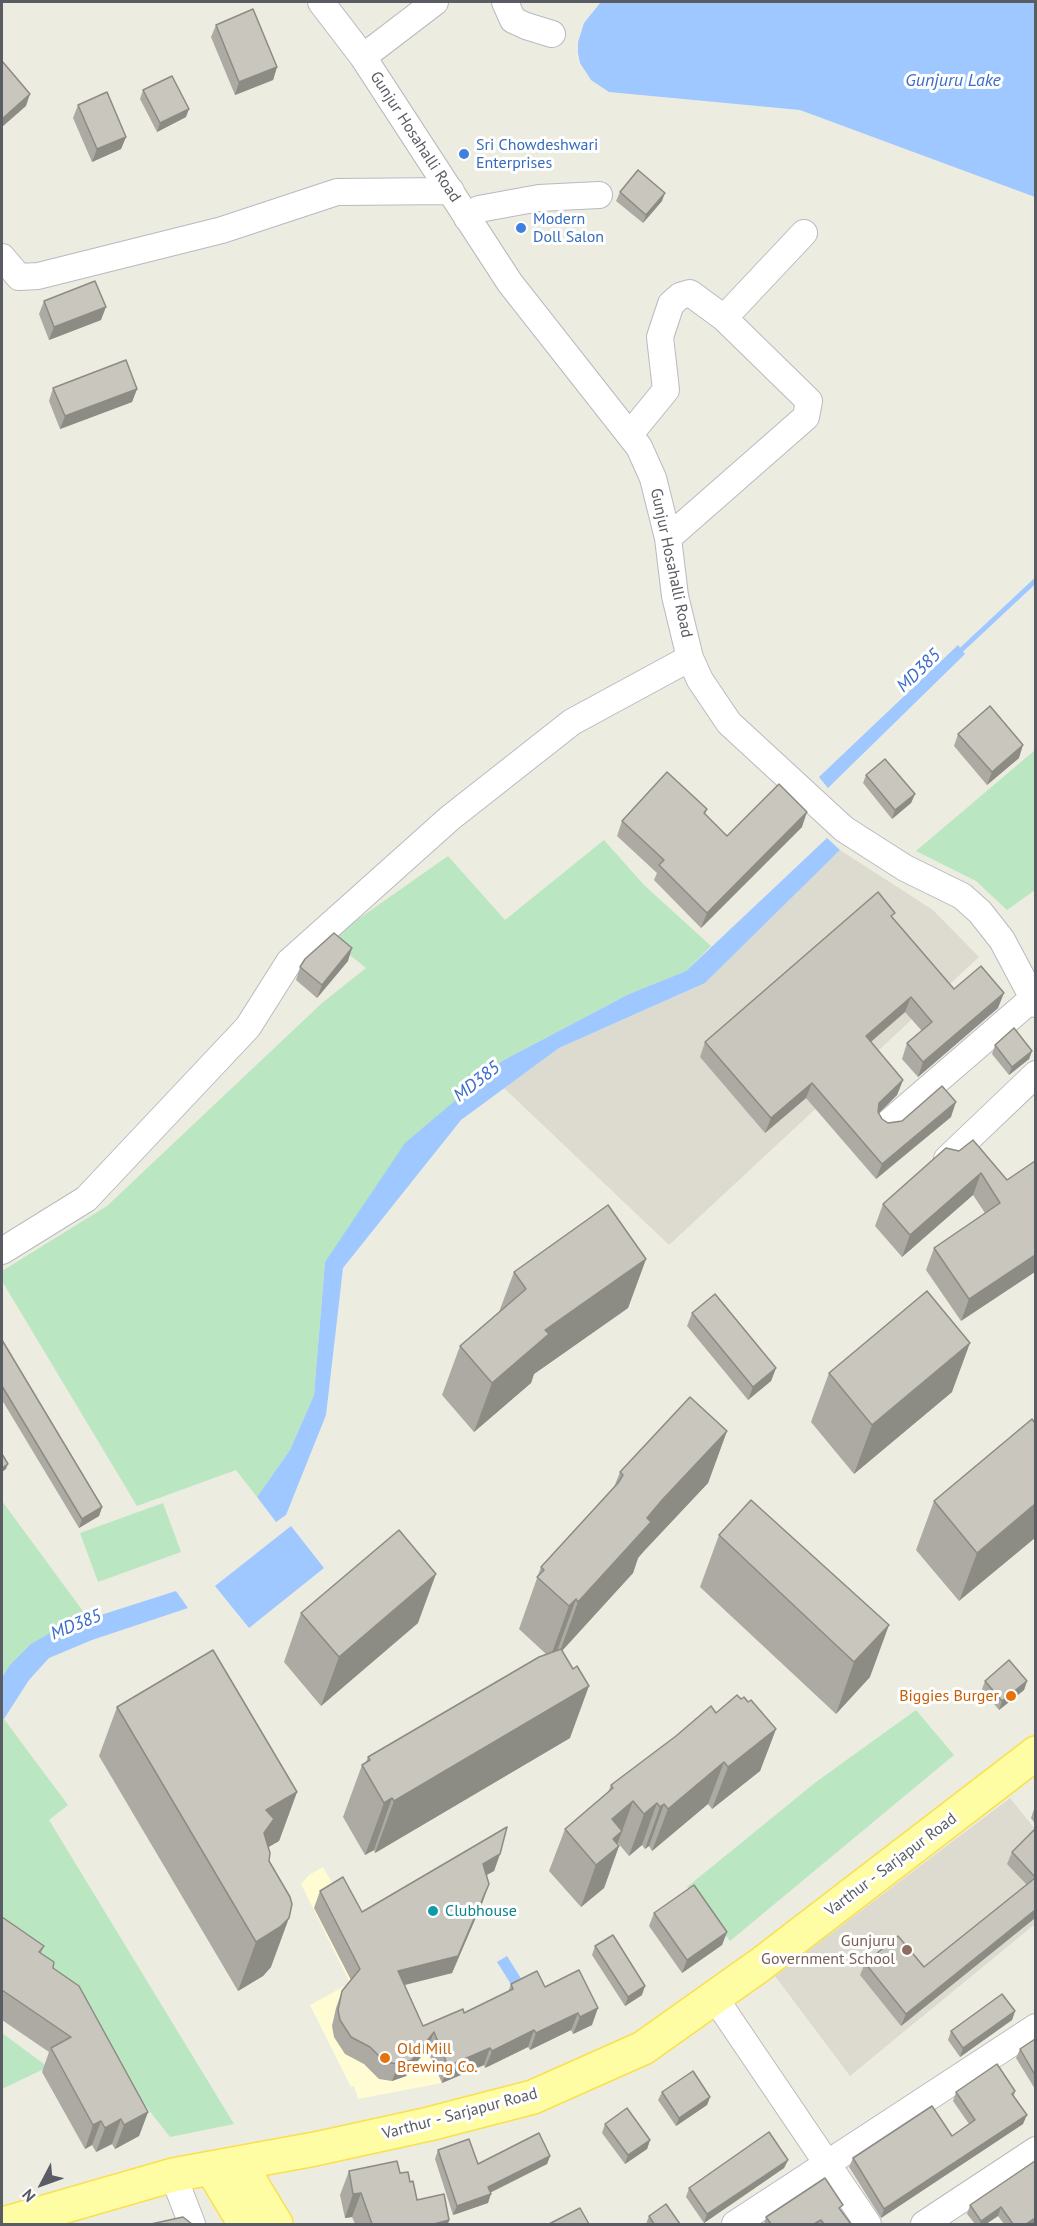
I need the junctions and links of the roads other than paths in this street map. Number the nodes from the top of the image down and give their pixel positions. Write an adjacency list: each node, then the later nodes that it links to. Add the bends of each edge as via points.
1 (321, 2): 5 (street, Gunjur Hosahalli Road)
2 (435, 2): 5 (street)
3 (505, 2): 4 (street, via 513,20)
4 (552, 34)
5 (363, 57): 6 (street, Gunjur Hosahalli Road)
6 (451, 191): 8 (street, Gunjur Hosahalli Road); 10 (street, via 337,192 222,230 38,276 19,278)
7 (599, 195): 8 (street, via 519,202 479,209)
8 (467, 218): 12 (street, Gunjur Hosahalli Road, via 510,283)
9 (804, 233): 11 (street)
10 (2, 257)
11 (724, 318): 12 (street, via 690,293 671,304 660,337 666,390); 13 (street, via 809,401 806,417)
12 (630, 434): 13 (street, Gunjur Hosahalli Road, via 653,478)
13 (668, 538): 14 (street, Gunjur Hosahalli Road, via 675,596)
14 (690, 658): 15 (street, Gunjur Hosahalli Road, via 729,723 821,810 905,868 962,896 980,912 1002,940); 19 (street, via 572,722 450,818 289,962 248,1027 86,1198)
15 (1034, 1001): 17 (street)
16 (1035, 1074): 18 (street)
17 (887, 1124)
18 (947, 1159)
19 (2, 1251)
20 (1035, 1753): 21 (main road, Varthur - Sarjapur Road)
21 (715, 1998): 24 (street); 25 (main road, Varthur - Sarjapur Road, via 643,2048 533,2097 406,2129)
22 (1035, 2027): 24 (street)
23 (1035, 2150): 33 (street)
24 (827, 2163): 31 (street); 32 (street)
25 (225, 2166): 26 (main road, Varthur - Sarjapur Road); 29 (main road); 30 (main road)
26 (173, 2175): 27 (main road, Varthur - Sarjapur Road); 28 (street)
27 (3, 2224)
28 (192, 2224)
29 (245, 2224)
30 (276, 2224)
31 (735, 2224)
32 (868, 2224)
33 (924, 2224)

